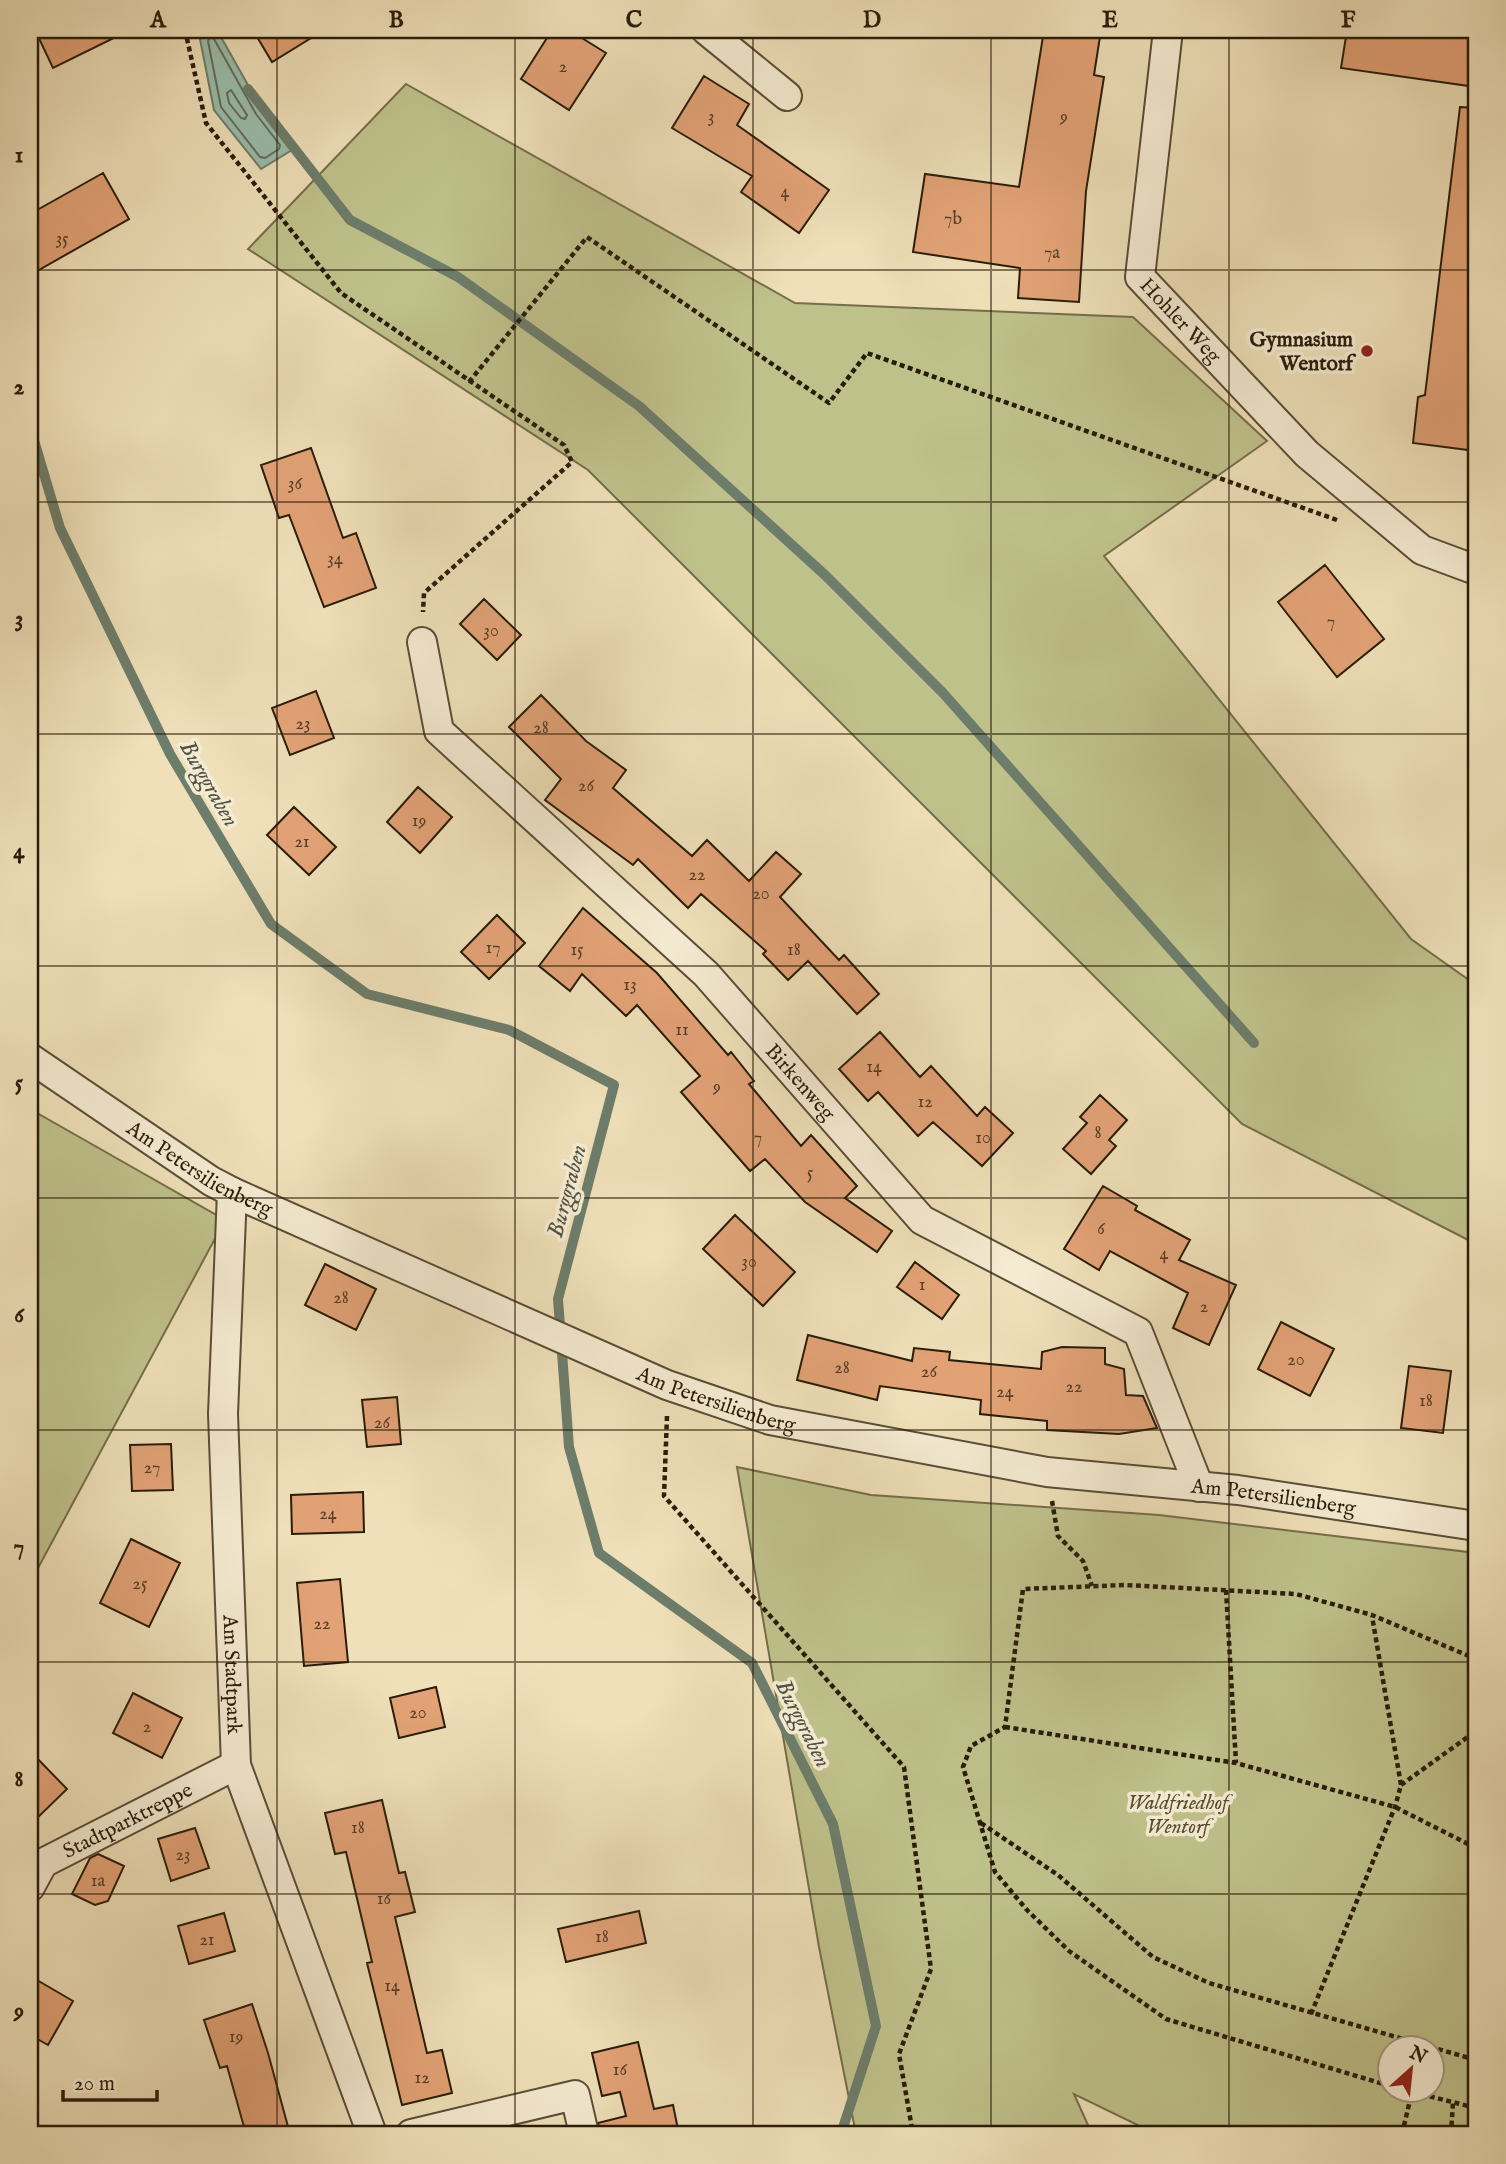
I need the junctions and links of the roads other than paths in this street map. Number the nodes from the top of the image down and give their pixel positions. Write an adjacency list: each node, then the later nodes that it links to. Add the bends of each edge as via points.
1 (706, 30): 3 (street)
2 (1168, 30): 4 (street, Hohler Weg, via 1140,277 1307,454 1422,550)
3 (787, 96)
4 (1476, 570)
5 (422, 642): 8 (street, Birkenweg, via 439,732 706,974 922,1220 1138,1332)
6 (30, 1058): 7 (street, Am Petersilienberg)
7 (232, 1192): 8 (street, Am Petersilienberg, via 667,1385 770,1420 1047,1472); 10 (street, Am Stadtpark, via 223,1414)
8 (1199, 1487): 9 (street, Am Petersilienberg)
9 (1476, 1526)
10 (236, 1765): 11 (street, Stadtparktreppe, via 43,1863); 12 (street, Am Stadtpark)
11 (30, 1887)
12 (372, 2134)
13 (411, 2134): 14 (street, via 575,2095)
14 (584, 2134)

